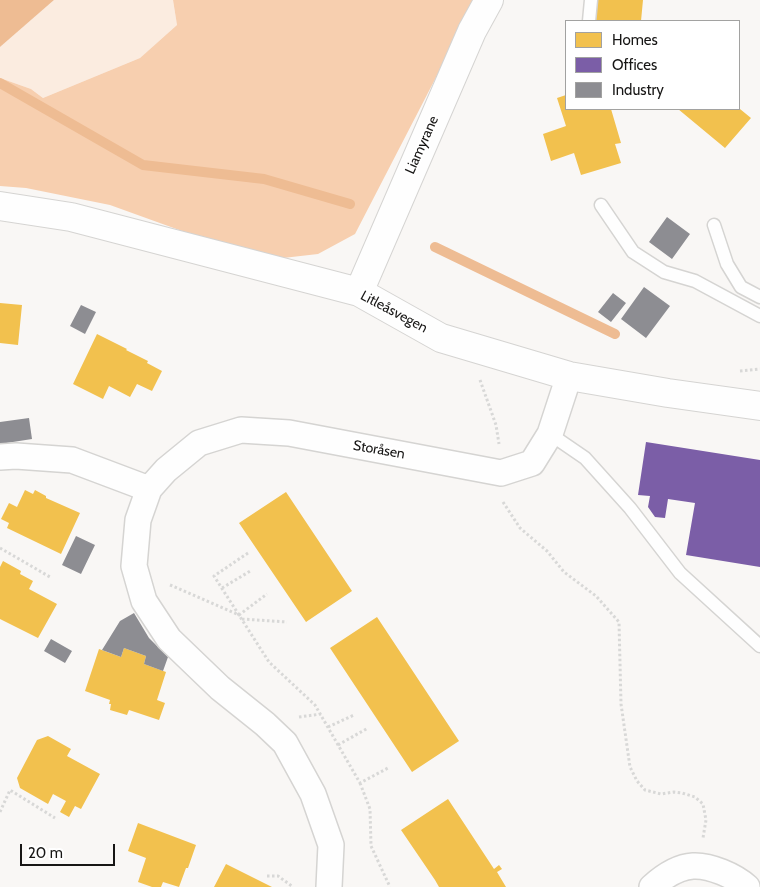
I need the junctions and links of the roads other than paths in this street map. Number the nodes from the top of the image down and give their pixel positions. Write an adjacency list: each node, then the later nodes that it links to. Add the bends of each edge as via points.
1 (489, 0): 7 (street, Liamyrane, via 472,31)
2 (591, 0): 3 (lane)
3 (589, 20)
4 (601, 205): 9 (lane, via 632,252 664,272 695,281)
5 (0, 206): 7 (street, Litleåsvegen, via 71,217)
6 (714, 225): 8 (lane, via 727,264 741,287)
7 (358, 292): 10 (street, Litleåsvegen, via 441,338)
8 (760, 298)
9 (760, 316)
10 (569, 376): 11 (street, Litleåsvegen); 12 (street, Storåsen)
11 (760, 406)
12 (550, 434): 14 (street, Storåsen, via 532,463 501,472 288,434 241,430 199,443); 15 (lane, via 585,458 630,508 680,573)
13 (0, 457): 14 (street, via 72,460)
14 (148, 489): 16 (street, Storåsen, via 138,520 134,566 144,601 169,638 220,688 285,743 313,794 331,845)
15 (760, 646)
16 (329, 887)
17 (652, 887): 18 (street, via 669,873 693,866 713,869 738,879)
18 (747, 887)

